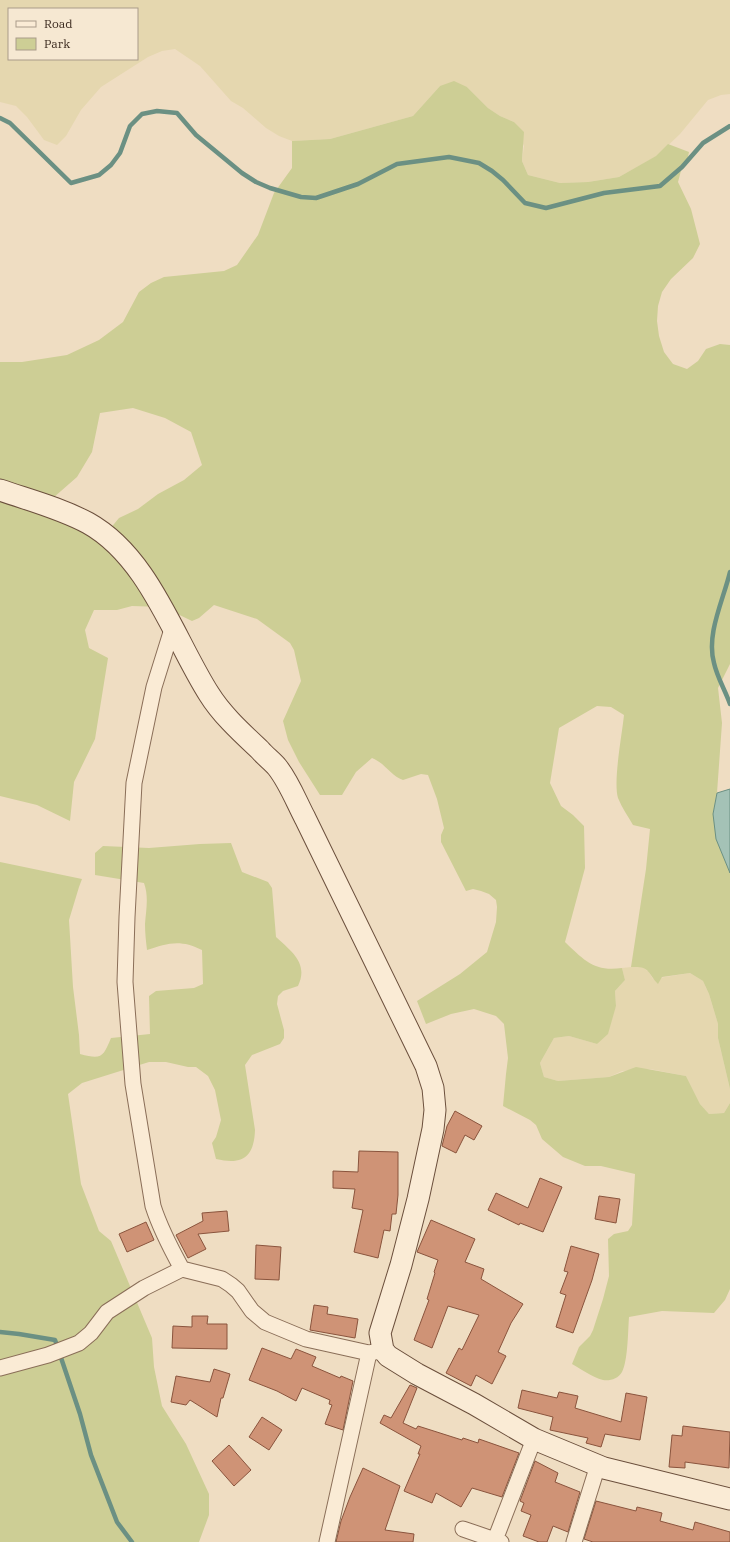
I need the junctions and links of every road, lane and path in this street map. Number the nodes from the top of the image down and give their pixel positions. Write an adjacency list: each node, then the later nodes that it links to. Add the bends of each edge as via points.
1 (0, 490): 2 (main road, via 70,515 89,524 108,538 141,575)
2 (173, 626): 3 (street, via 154,687 134,783 125,982 133,1084 153,1206); 4 (main road, via 221,712 277,768 286,782 426,1066 433,1088 433,1129 418,1199)
3 (182, 1269): 4 (street, via 222,1279 238,1291 252,1311 265,1322 306,1339); 5 (street, via 144,1288 107,1312 80,1343 48,1356)
4 (376, 1352): 6 (main road, via 388,1356); 11 (street)
5 (0, 1368)
6 (534, 1439): 7 (main road); 10 (street)
7 (598, 1465): 8 (main road); 12 (street)
8 (730, 1499)
9 (463, 1529): 10 (street)
10 (498, 1541)
11 (327, 1542)
12 (574, 1542)

